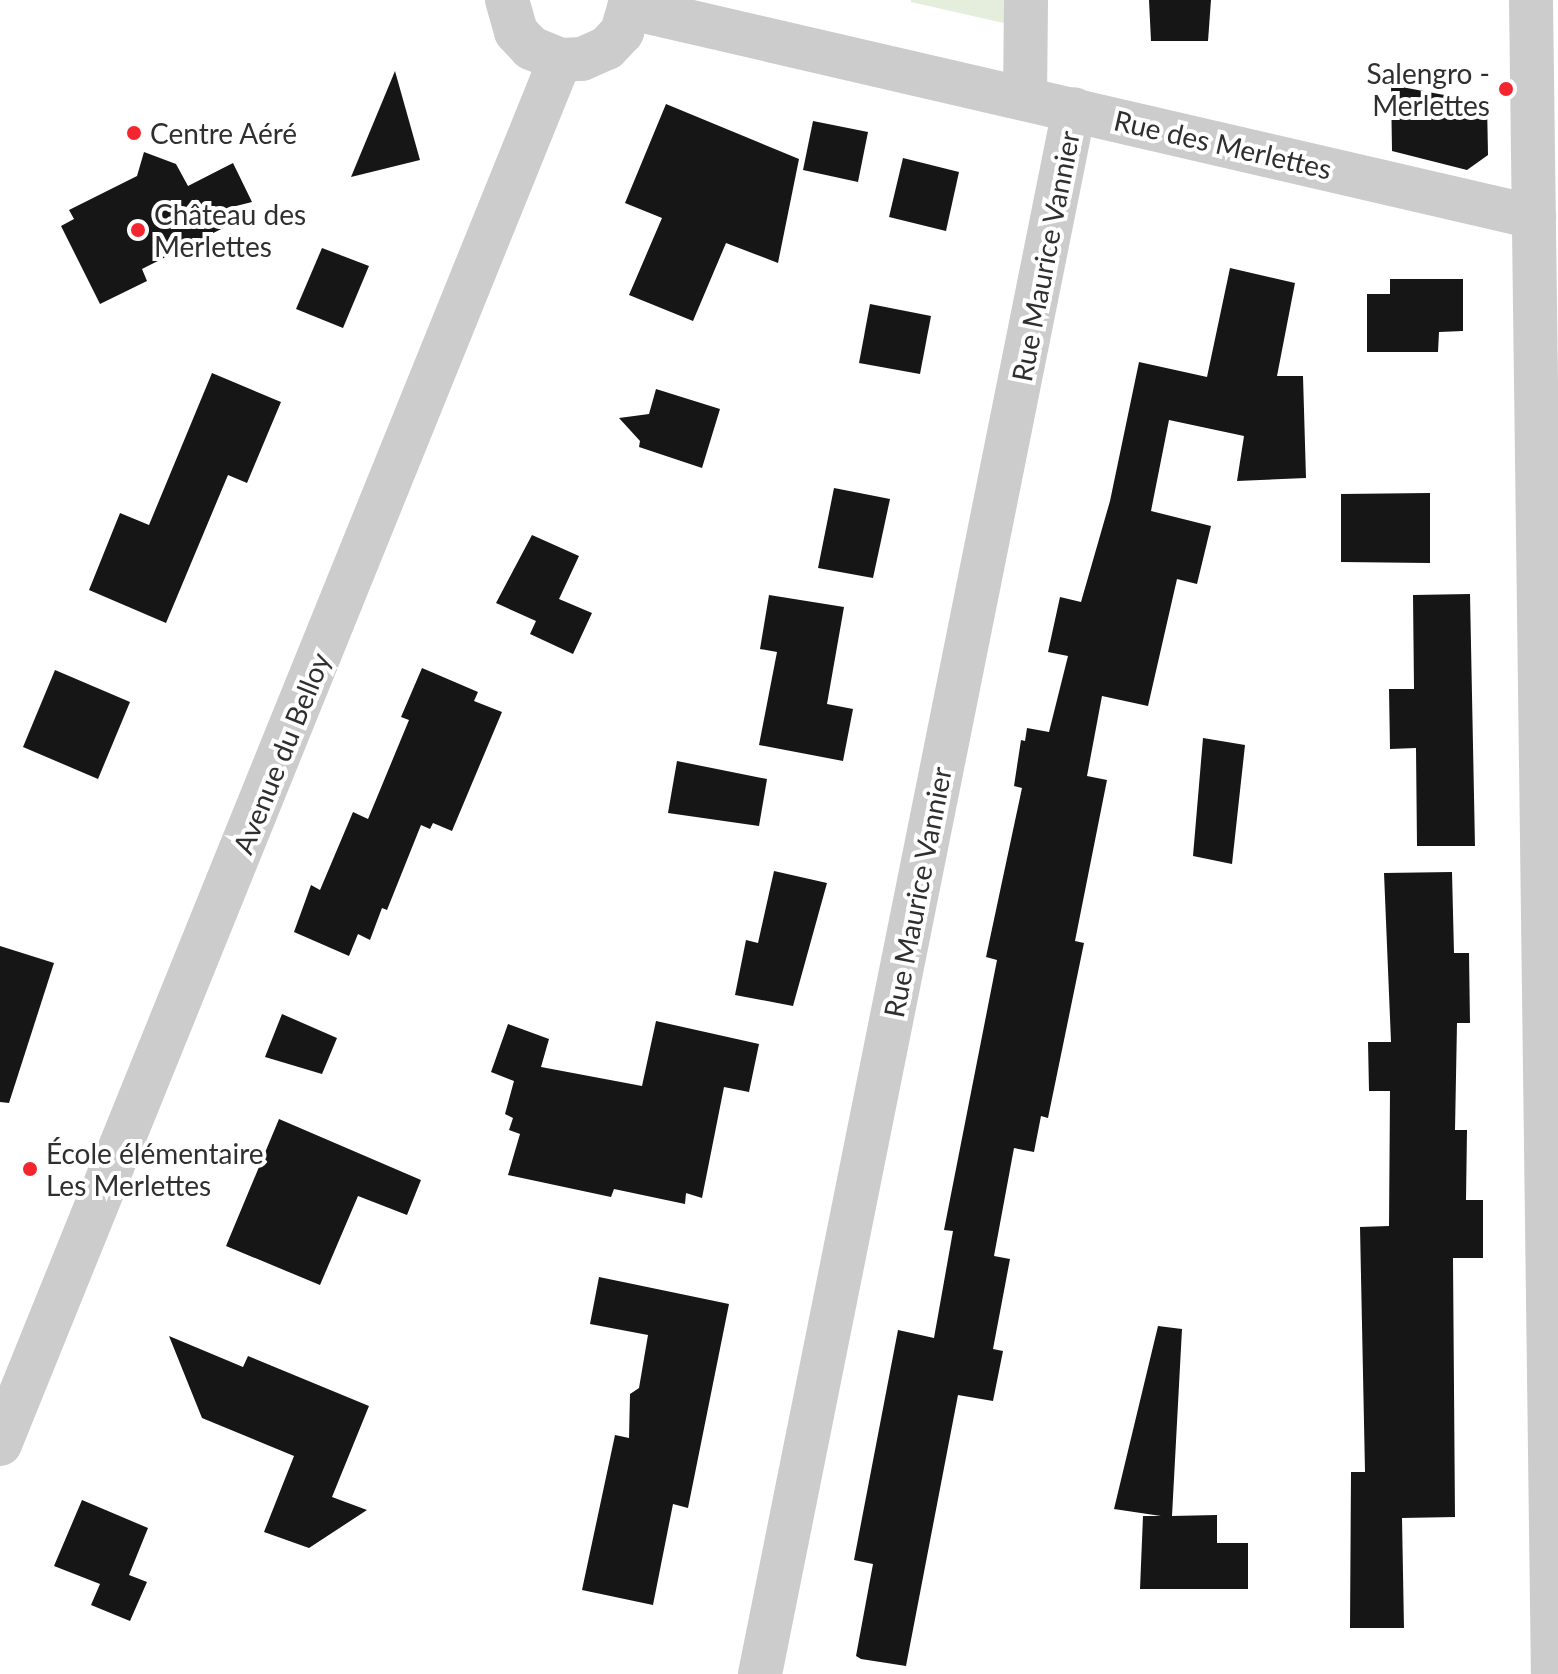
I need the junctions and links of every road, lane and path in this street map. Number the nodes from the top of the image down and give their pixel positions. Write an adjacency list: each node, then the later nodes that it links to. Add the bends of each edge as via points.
1 (507, 0): 5 (street, via 516,32 531,48)
2 (1026, 0): 6 (street)
3 (1531, 0): 8 (street)
4 (631, 4): 5 (street, via 622,32 607,48 582,59); 6 (street, Rue des Merlettes)
5 (560, 60): 11 (street, Avenue du Belloy)
6 (1025, 98): 7 (street, Rue des Merlettes)
7 (1074, 109): 8 (street, Rue des Merlettes); 12 (street, Rue Maurice Vannier)
8 (1534, 217): 9 (street)
9 (1547, 294): 10 (street)
10 (1549, 657): 13 (street)
11 (0, 1444)
12 (760, 1674)
13 (1553, 1674)

